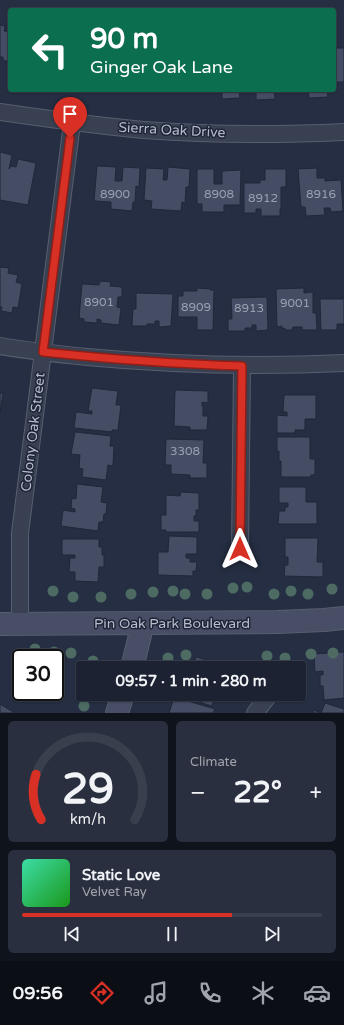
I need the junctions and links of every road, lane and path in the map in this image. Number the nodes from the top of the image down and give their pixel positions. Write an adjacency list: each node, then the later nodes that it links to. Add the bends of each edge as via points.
1 (0, 112): 2 (street, Sierra Oak Drive)
2 (72, 123): 3 (street, Sierra Oak Drive, via 220,134); 5 (street, Colony Oak Street)
3 (344, 132)
4 (0, 346): 5 (street)
5 (43, 352): 7 (street, via 124,360); 11 (street, Colony Oak Street)
6 (344, 363): 7 (street)
7 (242, 366): 8 (street)
8 (240, 549)
9 (344, 618): 10 (street, Pin Oak Park Boulevard, via 278,622)
10 (143, 623): 11 (street, Pin Oak Park Boulevard); 12 (street)
11 (10, 624)
12 (134, 661)
13 (121, 701): 15 (street)
14 (264, 701): 16 (street)
15 (117, 713)
16 (255, 713)

